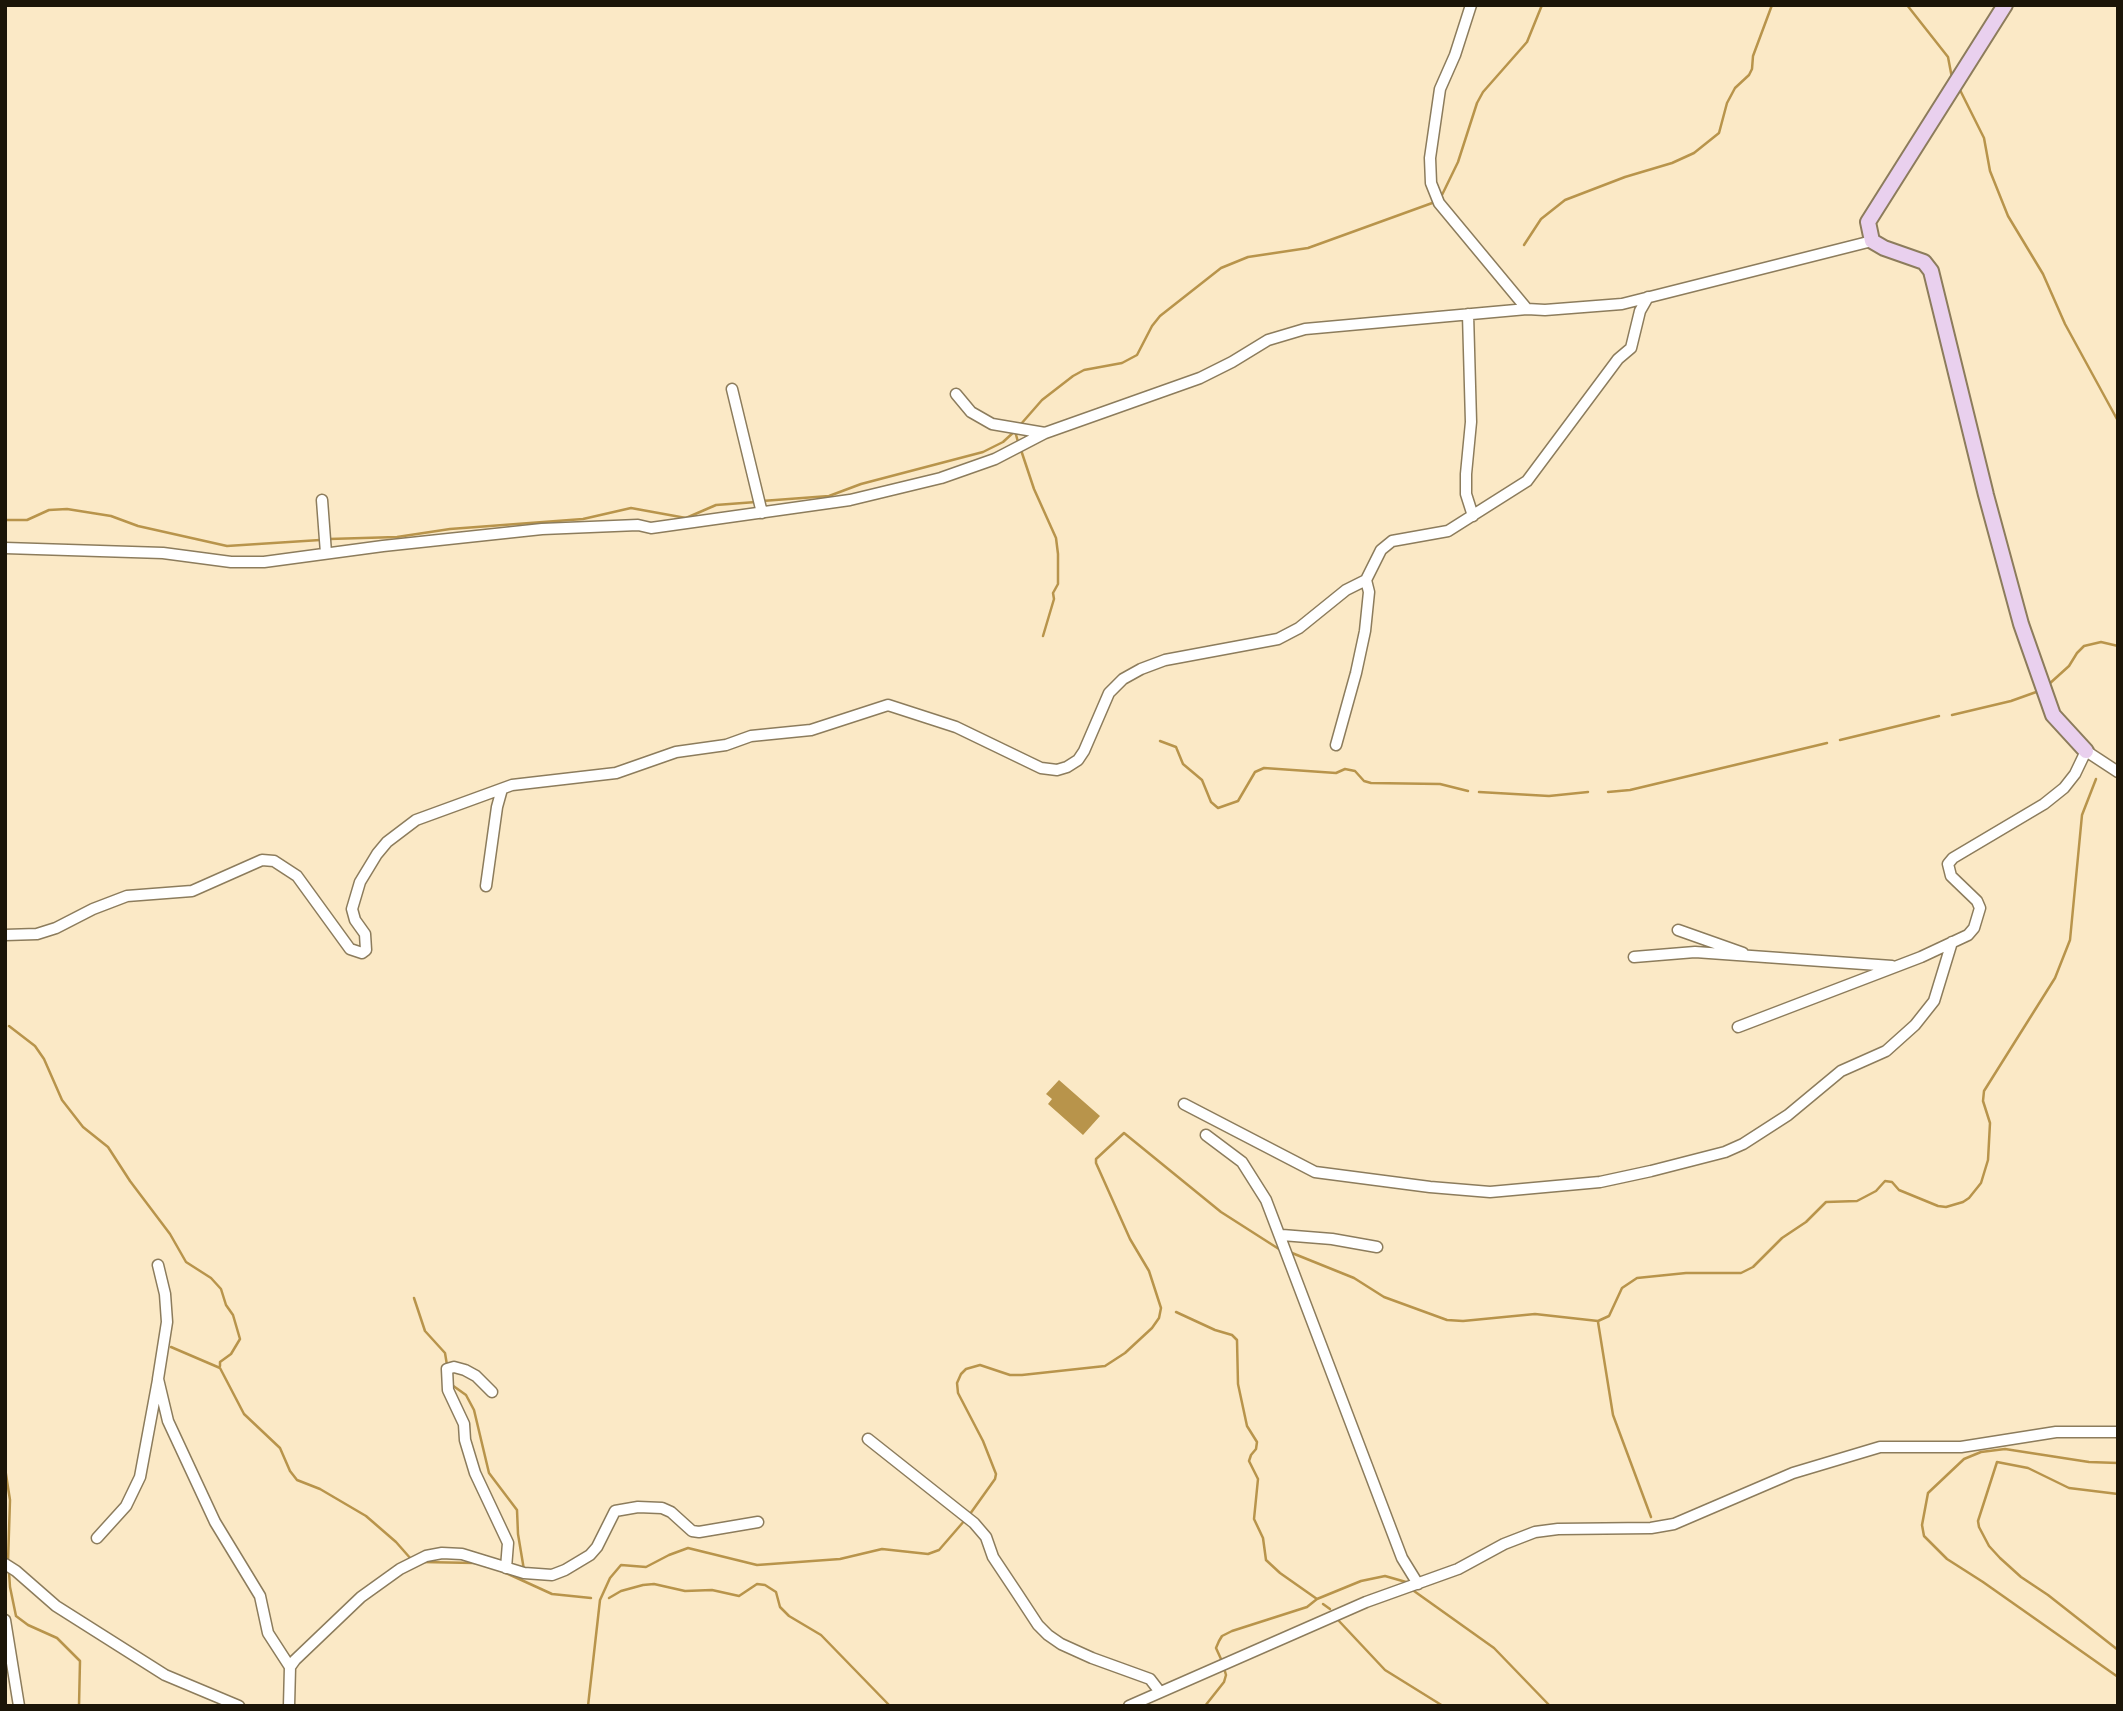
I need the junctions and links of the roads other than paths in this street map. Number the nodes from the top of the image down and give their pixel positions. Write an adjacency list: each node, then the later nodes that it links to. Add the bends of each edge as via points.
1 (1471, 5): 5 (street, via 1440,89 1431,183 1439,203)
2 (2005, 5): 3 (street, via 1868,222)
3 (1872, 240): 4 (street); 17 (street, via 1924,262 1931,271 2021,624 2053,715)
4 (1648, 297): 5 (street, via 1622,304); 12 (street, via 1631,348 1527,481)
5 (1527, 309): 6 (street)
6 (1468, 314): 9 (street, via 1305,329 1268,340 1200,378); 12 (street, via 1471,422 1466,495)
7 (732, 389): 11 (street)
8 (956, 394): 9 (street, via 971,412 992,424)
9 (1045, 433): 11 (street, via 995,459 941,478 850,500)
10 (322, 500): 14 (street)
11 (762, 513): 14 (street, via 651,528 542,529)
12 (1474, 516): 15 (street, via 1448,531 1392,541 1381,550)
13 (5, 548): 14 (street, via 163,553 231,562)
14 (326, 553)
15 (1366, 580): 16 (street, via 1365,631); 19 (street, via 1278,639 1165,660 1123,679 1109,693 1078,760 1057,770 1041,768 956,727 888,705 811,730 751,736 676,752 616,773)
16 (1336, 745)
17 (2086, 751): 18 (street); 23 (street, via 2064,788 1948,864 1951,876 1980,908 1974,928)
18 (2118, 772)
19 (502, 789): 20 (street); 22 (street, via 416,820 387,842 360,882 352,908 365,934 362,953 351,949 297,876 274,861 262,860 192,891 127,896 57,929)
20 (486, 886)
21 (1678, 930): 24 (street)
22 (5, 935)
23 (1952, 942): 26 (street); 28 (street, via 1934,1001 1886,1051 1832,1077 1788,1115 1743,1144 1696,1161 1626,1177 1490,1192 1315,1172)
24 (1753, 956): 25 (street, via 1695,952); 26 (street)
25 (1634, 957)
26 (1897, 967): 27 (street)
27 (1738, 1027)
28 (1184, 1104)
29 (1206, 1135): 30 (street, via 1252,1175)
30 (1282, 1235): 31 (street); 41 (street, via 1402,1558)
31 (1377, 1247)
32 (158, 1265): 33 (street, via 167,1322)
33 (158, 1379): 38 (street, via 140,1477 126,1506); 43 (street, via 174,1434 215,1522 260,1596 268,1633)
34 (492, 1392): 40 (street, via 465,1370 447,1369 448,1390 464,1424 475,1473 508,1543)
35 (2118, 1432): 41 (street, via 2056,1432 1961,1447 1880,1447 1793,1473 1674,1524 1535,1532)
36 (868, 1439): 44 (street, via 974,1523 1048,1634 1092,1658 1150,1679)
37 (758, 1522): 40 (street, via 699,1532 662,1508 626,1509 615,1511 590,1555 565,1570 537,1576)
38 (97, 1538)
39 (5, 1564): 46 (street, via 89,1629 165,1675)
40 (506, 1567): 43 (street, via 461,1554 426,1556 361,1597)
41 (1418, 1584): 44 (street)
42 (5, 1620): 45 (street)
43 (290, 1667): 47 (street)
44 (1160, 1692): 48 (street)
45 (19, 1706)
46 (239, 1706)
47 (289, 1706)
48 (1129, 1706)

